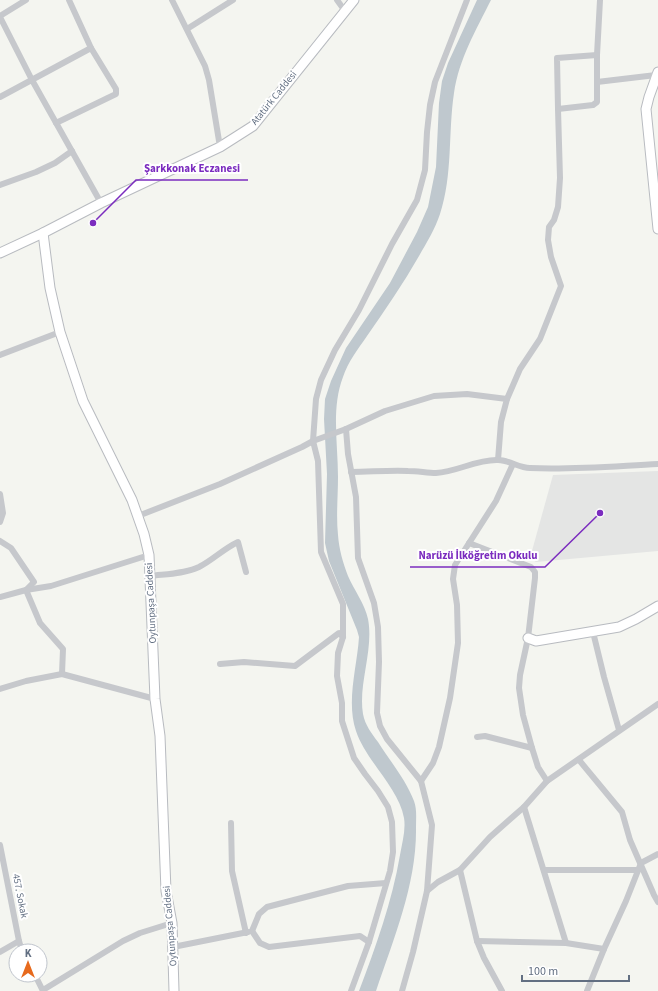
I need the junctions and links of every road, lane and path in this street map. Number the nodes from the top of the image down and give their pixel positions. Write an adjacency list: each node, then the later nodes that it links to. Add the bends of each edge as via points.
1 (26, 0): 10 (street)
2 (69, 0): 12 (street)
3 (172, 0): 11 (street)
4 (233, 0): 11 (street)
5 (338, 0): 9 (street)
6 (354, 0): 9 (street, Atatürk Caddesi)
7 (467, 0): 31 (street, via 435,82 429,112 425,170 417,200 321,380 316,399)
8 (600, 0): 13 (street)
9 (345, 11): 20 (street, Atatürk Caddesi, via 253,126)
10 (0, 17): 15 (street)
11 (187, 29): 20 (street, via 209,80)
12 (91, 48): 15 (street); 19 (street, via 114,85 116,94)
13 (597, 56): 16 (street); 18 (street, via 557,58)
14 (657, 74): 16 (street); 24 (street, via 646,109)
15 (32, 80): 17 (street); 19 (street)
16 (597, 82): 18 (street, via 597,102 592,105)
17 (0, 97)
18 (558, 109): 29 (street, via 558,207 549,227 548,240 550,257 561,286 540,339 520,369)
19 (56, 123): 21 (street)
20 (220, 147): 23 (street, Atatürk Caddesi)
21 (72, 151): 22 (street, via 36,172); 23 (street)
22 (0, 185)
23 (101, 203): 25 (street, Atatürk Caddesi)
24 (658, 229)
25 (43, 233): 26 (street, Atatürk Caddesi); 27 (street, Oytunpaşa Caddesi, via 50,288)
26 (0, 253)
27 (60, 332): 28 (street); 37 (street, Oytunpaşa Caddesi, via 83,400)
28 (0, 355)
29 (506, 399): 30 (street, via 467,394 434,396 385,411); 32 (street)
30 (346, 429): 31 (street); 35 (street)
31 (313, 441): 37 (street, via 220,484); 48 (street, via 318,461 321,552 343,604)
32 (498, 460): 33 (street); 35 (street, via 486,460 436,473)
33 (513, 464): 34 (street, via 528,468); 40 (street, via 496,501)
34 (658, 464)
35 (351, 472): 59 (street, via 356,497 358,558 374,603 378,627 377,713 380,726 388,739)
36 (0, 494): 38 (street, via 3,513)
37 (138, 516): 41 (street, Oytunpaşa Caddesi)
38 (0, 522)
39 (0, 541): 44 (street, via 10,548 34,582)
40 (469, 543): 49 (street, via 531,567 535,572); 59 (street, via 455,565 453,579 458,642 450,698 439,747 433,764)
41 (149, 555): 43 (street, Oytunpaşa Caddesi); 44 (street, via 51,586)
42 (246, 572): 43 (street, via 238,542 186,572)
43 (150, 576): 53 (street, Oytunpaşa Caddesi)
44 (26, 590): 45 (street); 51 (street, via 40,623 63,649)
45 (0, 597)
46 (658, 606): 47 (street, via 624,625)
47 (594, 632): 49 (street, via 536,641); 55 (street)
48 (343, 637): 50 (street, via 339,633 295,666 244,662); 69 (street, via 338,653 337,676 342,721 354,758 388,807 392,822 393,852)
49 (528, 638): 57 (street, via 519,688)
50 (220, 664)
51 (62, 674): 52 (street); 53 (street)
52 (0, 689)
53 (155, 699): 72 (street, Oytunpaşa Caddesi, via 160,736 166,891)
54 (658, 704): 55 (street)
55 (619, 730): 58 (street)
56 (477, 737): 57 (street, via 485,736)
57 (532, 748): 60 (street, via 538,767)
58 (579, 760): 60 (street); 65 (street, via 622,812 630,840)
59 (421, 781): 70 (street, via 432,826)
60 (547, 781): 61 (street)
61 (524, 807): 66 (street); 67 (street)
62 (231, 823): 73 (street, via 232,871)
63 (0, 846): 74 (street, 457. Sokak)
64 (658, 854): 65 (street)
65 (641, 863): 68 (street); 71 (street)
66 (460, 870): 70 (street, via 438,882); 75 (street)
67 (544, 870): 68 (street); 77 (street)
68 (638, 870): 79 (street)
69 (386, 883): 73 (street, via 348,886 267,907 259,914); 76 (street)
70 (428, 891): 84 (street)
71 (658, 902)
72 (172, 923): 78 (street, Oytunpaşa Caddesi); 81 (street, via 123,941)
73 (249, 932): 76 (street, via 269,948 360,936); 78 (street)
74 (19, 941): 80 (street)
75 (477, 941): 77 (street); 85 (street)
76 (369, 942): 83 (street)
77 (566, 943): 79 (street)
78 (173, 948): 82 (street, Oytunpaşa Caddesi)
79 (604, 949): 86 (street)
80 (0, 952)
81 (43, 990)
82 (174, 991)
83 (351, 991)
84 (402, 991)
85 (502, 991)
86 (587, 991)

